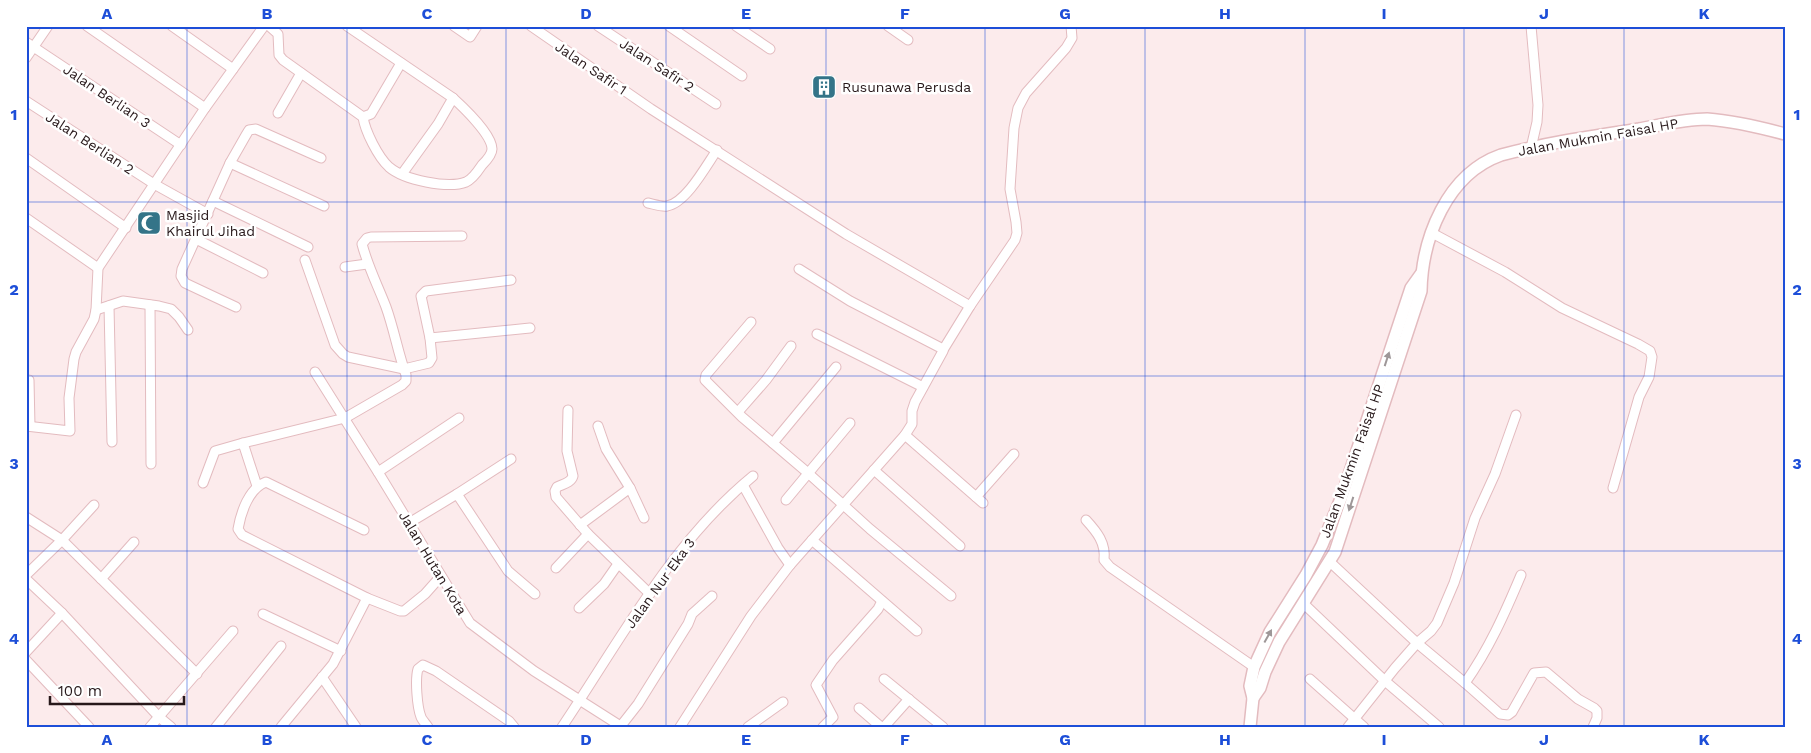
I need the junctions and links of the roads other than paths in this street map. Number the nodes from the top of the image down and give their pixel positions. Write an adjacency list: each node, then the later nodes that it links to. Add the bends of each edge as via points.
1 (48, 26): 16 (street)
2 (88, 26): 26 (street)
3 (172, 26): 20 (street)
4 (347, 26): 19 (street)
5 (454, 26): 6 (street, via 470,37)
6 (477, 26)
7 (531, 26): 32 (street, Jalan Safir 1)
8 (598, 26): 25 (street, Jalan Safir 2)
9 (669, 26): 22 (street)
10 (736, 26): 17 (street)
11 (888, 26): 15 (street)
12 (1071, 26): 58 (street, via 1072,38 1066,48 1026,93 1018,108 1010,189 1017,232 1015,240)
13 (1531, 26): 31 (street, via 1538,105)
14 (264, 27): 20 (street); 21 (street, via 278,34 279,55)
15 (908, 40)
16 (30, 45): 18 (street); 30 (street, Jalan Berlian 3)
17 (770, 49)
18 (26, 58)
19 (401, 63): 23 (street); 28 (street, via 371,114)
20 (233, 69): 26 (street)
21 (301, 73): 27 (street); 28 (street)
22 (742, 76)
23 (453, 98): 36 (street); 36 (street, via 488,137 492,153 466,182 439,184)
24 (26, 101): 37 (street, Jalan Berlian 2)
25 (716, 104)
26 (205, 108): 30 (street)
27 (278, 113)
28 (363, 117): 36 (street, via 385,162)
29 (1785, 134): 31 (street, Jalan Mukmin Faisal HP, via 1705,119)
30 (181, 145): 37 (street)
31 (1531, 148): 44 (street, Jalan Mukmin Faisal HP, via 1490,159 1461,181 1451,193)
32 (717, 150): 39 (street, via 678,202 666,207); 58 (street, Jalan Safir 1, via 846,234)
33 (26, 158): 43 (street)
34 (321, 158): 35 (street, via 256,129 249,130)
35 (230, 163): 38 (street); 40 (street)
36 (402, 174)
37 (154, 184): 41 (street, Jalan Berlian 2); 43 (street)
38 (213, 201): 41 (street); 47 (street)
39 (648, 203)
40 (324, 206)
41 (208, 214): 46 (street)
42 (26, 218): 51 (street)
43 (126, 228): 51 (street)
44 (1432, 233): 54 (street, Jalan Mukmin Faisal HP); 96 (street, via 1505,272 1562,308 1650,351 1649,377 1639,397)
45 (462, 236): 49 (street, via 366,238 362,244)
46 (196, 239): 53 (street); 59 (street, via 182,270 185,283)
47 (308, 247)
48 (305, 260): 69 (street, via 338,350 348,357)
49 (367, 264): 50 (street); 69 (street, via 386,306)
50 (345, 267)
51 (98, 268): 60 (street)
52 (799, 269): 67 (street, via 850,301)
53 (263, 273)
54 (1421, 274): 114 (street, Jalan Mukmin Faisal HP, one-way to 114, via 1421,291); 140 (street, Jalan Mukmin Faisal HP, one-way to 54, via 1270,632 1322,545 1342,496 1411,288)
55 (511, 280): 65 (street, via 426,290 422,296)
56 (150, 305): 57 (street, via 123,301); 63 (street, via 171,309); 87 (street)
57 (110, 306): 60 (street); 82 (street)
58 (970, 306): 67 (street)
59 (236, 307)
60 (96, 310): 79 (street, via 74,359 69,398 70,431)
61 (751, 322): 74 (street, via 704,377)
62 (530, 328): 65 (street)
63 (188, 330)
64 (817, 334): 72 (street)
65 (430, 338): 69 (street, via 432,358 429,363)
66 (791, 346): 74 (street)
67 (943, 350): 72 (street)
68 (836, 368): 84 (street)
69 (404, 369): 76 (street, via 406,381 402,385)
70 (315, 372): 76 (street, Jalan Hutan Kota)
71 (29, 380): 79 (street)
72 (923, 387): 81 (street)
73 (568, 410): 107 (street, via 567,451 573,476 554,491)
74 (738, 412): 84 (street)
75 (1516, 415): 135 (street, via 1437,623)
76 (345, 418): 83 (street); 89 (street, Jalan Hutan Kota)
77 (459, 418): 89 (street)
78 (850, 423): 90 (street)
79 (28, 426)
80 (598, 426): 95 (street, via 610,458)
81 (906, 435): 88 (street); 98 (street)
82 (112, 442)
83 (244, 443): 92 (street, via 215,451); 94 (street)
84 (773, 443): 90 (street)
85 (1014, 454): 98 (street)
86 (511, 459): 97 (street)
87 (151, 464)
88 (874, 470): 101 (street); 113 (street)
89 (378, 472): 106 (street, Jalan Hutan Kota)
90 (808, 473): 99 (street); 101 (street)
91 (753, 476): 93 (street, Jalan Nur Eka 3)
92 (203, 483)
93 (743, 485): 116 (street); 124 (street, Jalan Nur Eka 3, via 679,553)
94 (257, 486): 108 (street, via 266,482); 127 (street, via 240,520 238,529 242,536)
95 (630, 488): 104 (street); 107 (street)
96 (1614, 488)
97 (457, 494): 106 (street); 123 (street, via 508,571)
98 (976, 496): 100 (street)
99 (786, 500)
100 (983, 503)
101 (843, 504): 111 (street); 126 (street)
102 (94, 505): 110 (street)
103 (26, 517): 110 (street)
104 (644, 518)
105 (1086, 520): 140 (street, via 1101,539 1104,560 1110,567)
106 (409, 524): 120 (street, Jalan Hutan Kota)
107 (580, 525): 109 (street)
108 (364, 530)
109 (588, 534): 115 (street); 117 (street)
110 (62, 540): 118 (street); 122 (street)
111 (812, 540): 116 (street); 128 (street)
112 (134, 542): 122 (street)
113 (960, 546)
114 (1330, 562): 129 (street, Jalan Mukmin Faisal HP); 135 (street)
115 (618, 564): 124 (street); 130 (street, via 604,584)
116 (790, 565): 165 (street, via 751,616)
117 (556, 568)
118 (26, 574)
119 (1521, 575): 146 (street, via 1498,630)
120 (441, 576): 127 (street, via 404,611); 149 (street, Jalan Hutan Kota, via 470,623)
121 (26, 579): 131 (street)
122 (101, 579): 141 (street)
123 (535, 594)
124 (650, 594): 149 (street, Jalan Nur Eka 3)
125 (712, 596): 156 (street, via 692,614 638,704)
126 (951, 596)
127 (367, 598): 137 (street)
128 (882, 601): 134 (street); 167 (street, via 816,685 833,717)
129 (1304, 604): 145 (street); 147 (street, Jalan Mukmin Faisal HP, via 1279,642)
130 (579, 608)
131 (62, 613): 138 (street); 152 (street)
132 (263, 614): 137 (street)
133 (233, 631): 141 (street)
134 (917, 631)
135 (1417, 643): 145 (street); 146 (street)
136 (281, 646): 160 (street)
137 (341, 651): 142 (street)
138 (26, 652)
139 (26, 660): 157 (street)
140 (1254, 666): 147 (street, Jalan Mukmin Faisal HP, via 1250,686)
141 (198, 674): 152 (street)
142 (322, 677): 161 (street); 162 (street)
143 (884, 679): 148 (street)
144 (1310, 679): 153 (street)
145 (1385, 681): 153 (street); 172 (street)
146 (1465, 683): 173 (street, via 1500,714 1508,715 1532,675 1546,672 1597,711)
147 (1253, 698): 155 (street, Jalan Mukmin Faisal HP)
148 (909, 700): 168 (street); 169 (street)
149 (580, 701): 156 (street, Jalan Hutan Kota); 164 (street, Jalan Nur Eka 3)
150 (783, 702): 166 (street)
151 (859, 708): 168 (street)
152 (159, 717): 158 (street); 159 (street)
153 (1354, 718): 170 (street); 171 (street)
154 (512, 724): 163 (street, via 424,665 416,674 421,717)
155 (1250, 725)
156 (621, 726)
157 (89, 727)
158 (150, 727)
159 (171, 727)
160 (216, 727)
161 (280, 727)
162 (356, 727)
163 (428, 727)
164 (562, 727)
165 (680, 727)
166 (748, 727)
167 (823, 727)
168 (883, 727)
169 (943, 727)
170 (1348, 727)
171 (1364, 727)
172 (1439, 727)
173 (1593, 727)

